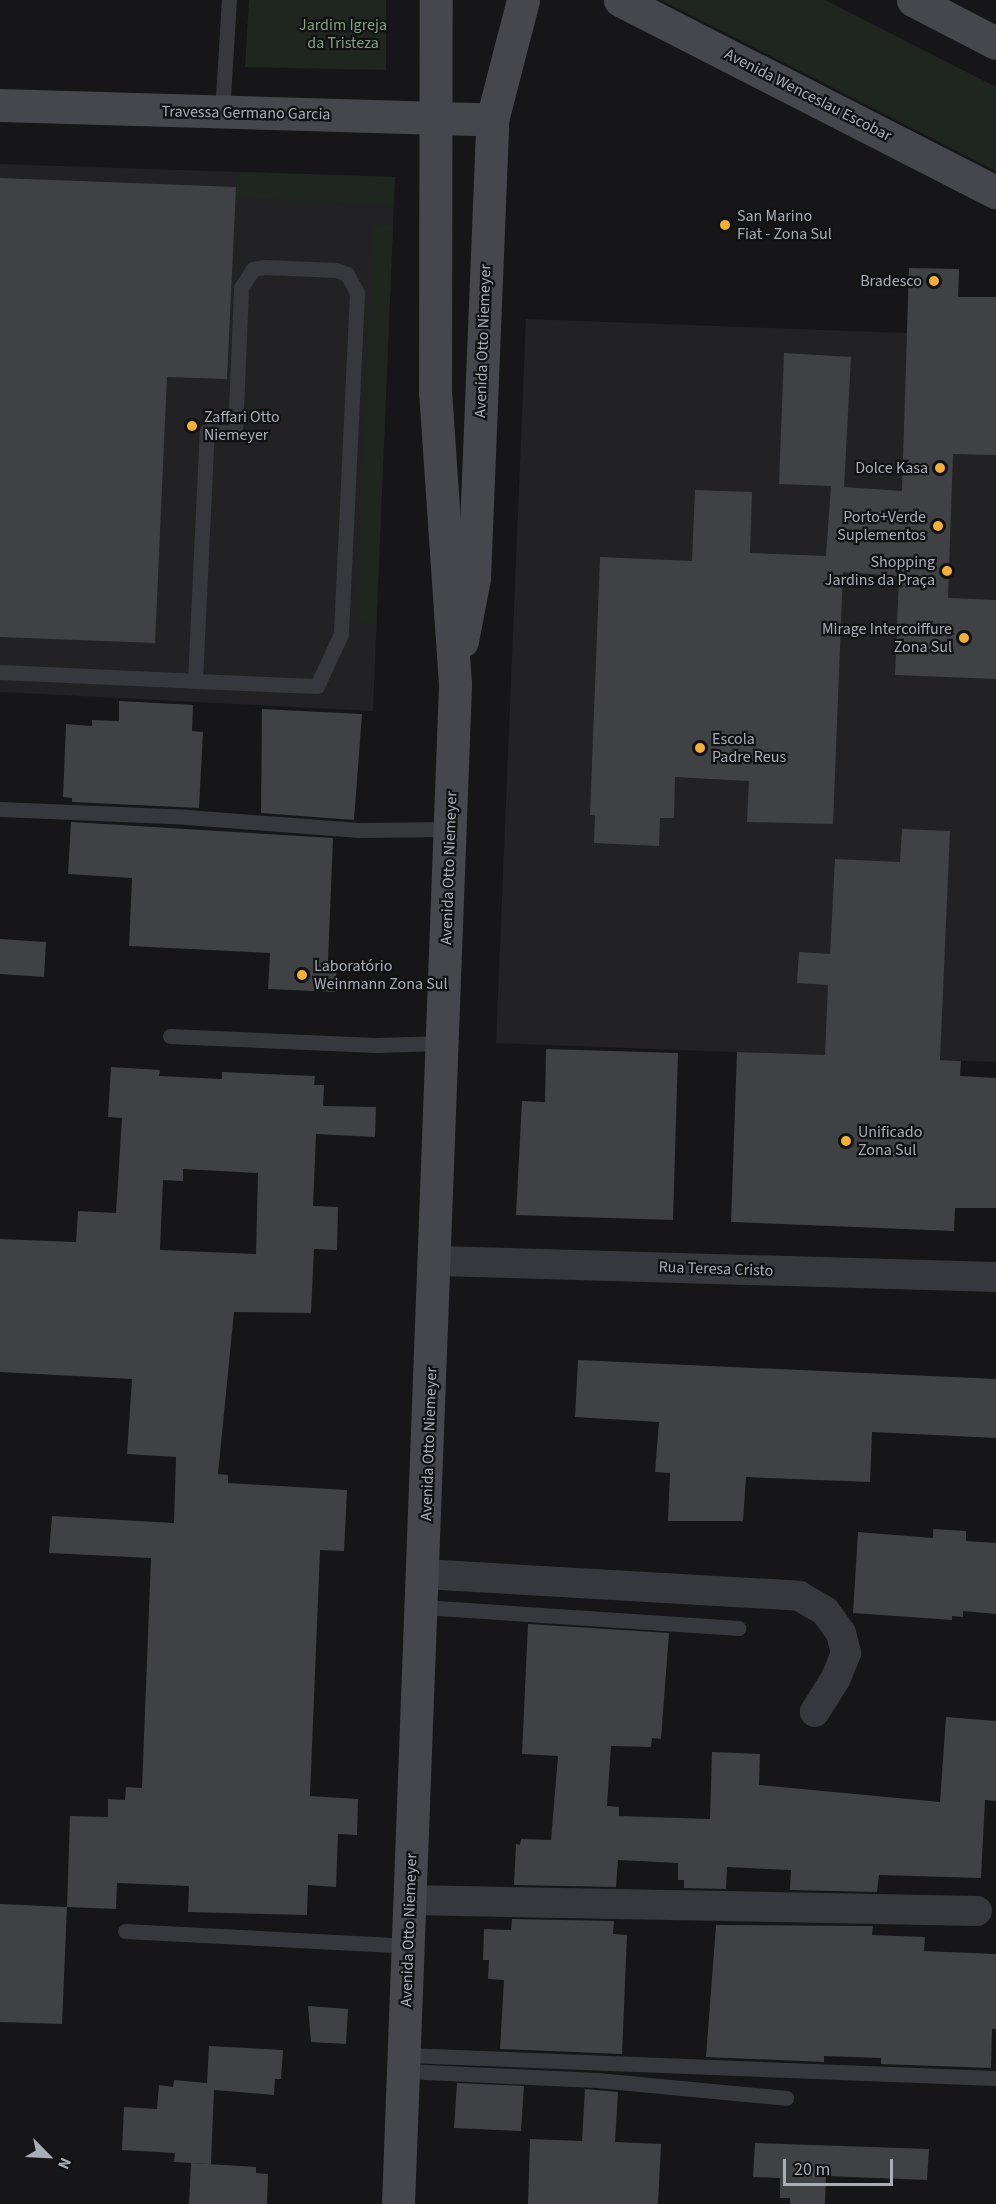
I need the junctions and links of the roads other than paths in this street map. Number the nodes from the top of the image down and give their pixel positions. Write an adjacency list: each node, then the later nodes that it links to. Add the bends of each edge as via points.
1 (229, 0): 8 (lane)
2 (436, 0): 9 (main road, Avenida Otto Niemeyer)
3 (523, 0): 10 (main road, Avenida Otto Niemeyer)
4 (620, 0): 11 (main road, Avenida Wenceslau Escobar)
5 (913, 0): 6 (main road)
6 (996, 43)
7 (0, 105): 8 (main road, Travessa Germano Garcia)
8 (222, 112): 9 (main road, Travessa Germano Garcia)
9 (435, 116): 10 (main road, Travessa Germano Garcia); 14 (main road, Avenida Otto Niemeyer, via 435,392)
10 (492, 120): 14 (main road, Avenida Otto Niemeyer, via 474,578)
11 (996, 192)
12 (0, 672): 13 (lane)
13 (195, 681): 13 (lane, via 317,686 341,634 357,293 347,274 264,267 245,277 235,433 207,432)
14 (455, 684): 16 (main road, Avenida Otto Niemeyer)
15 (0, 809): 16 (lane, via 187,816 359,830)
16 (450, 830): 18 (main road, Avenida Otto Niemeyer)
17 (170, 1036): 18 (lane, via 376,1045)
18 (443, 1043): 19 (main road, Avenida Otto Niemeyer)
19 (436, 1261): 20 (street, Rua Teresa Cristo); 21 (main road, Avenida Otto Niemeyer)
20 (996, 1277)
21 (423, 1574): 22 (main road, Avenida Otto Niemeyer); 24 (street, via 799,1596 825,1611 841,1633 846,1653 837,1678)
22 (422, 1607): 23 (lane); 25 (main road, Avenida Otto Niemeyer)
23 (738, 1628)
24 (815, 1712)
25 (410, 1900): 26 (street); 28 (main road, Avenida Otto Niemeyer)
26 (977, 1911)
27 (125, 1931): 28 (lane)
28 (409, 1947): 29 (main road, Avenida Otto Niemeyer)
29 (404, 2063): 30 (lane); 31 (lane); 32 (main road, Avenida Otto Niemeyer)
30 (996, 2078)
31 (786, 2098)
32 (398, 2204)

